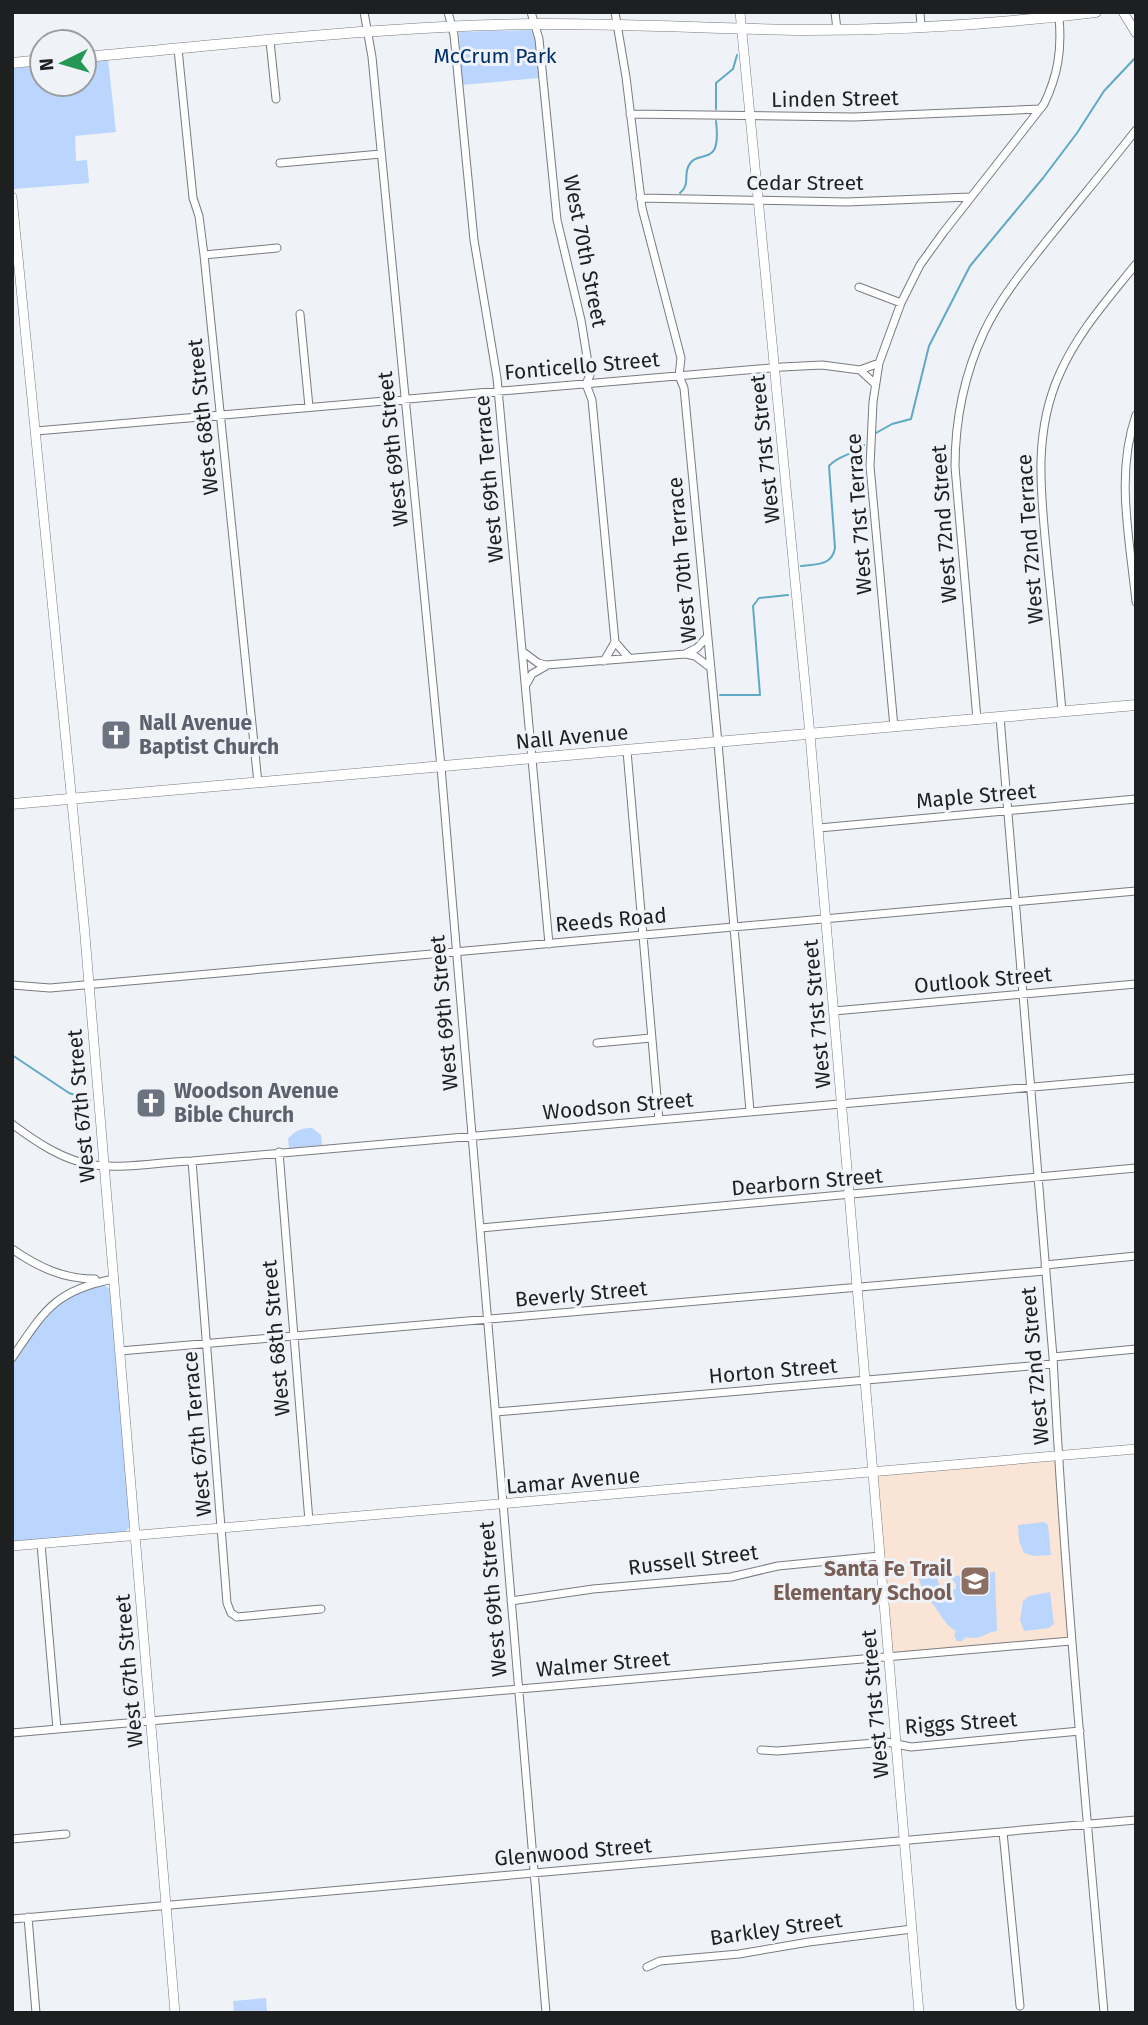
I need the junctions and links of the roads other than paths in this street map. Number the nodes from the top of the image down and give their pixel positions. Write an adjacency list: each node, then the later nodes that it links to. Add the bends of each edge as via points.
1 (364, 12): 17 (street, West 69th Street)
2 (448, 12): 12 (street, West 69th Terrace)
3 (531, 12): 11 (street, West 70th Street)
4 (615, 12): 13 (street, West 70th Terrace)
5 (740, 12): 15 (street, West 71st Street)
6 (835, 12): 16 (street)
7 (919, 12): 14 (street)
8 (1096, 12): 10 (main road)
9 (1123, 12): 18 (street)
10 (1059, 17): 14 (main road); 23 (street, West 71st Terrace, via 1059,64)
11 (534, 24): 12 (main road); 13 (main road); 45 (street, West 70th Street, via 554,198 590,375)
12 (452, 26): 17 (main road); 47 (street, West 69th Terrace, via 474,240)
13 (617, 26): 15 (main road); 24 (street, West 70th Terrace)
14 (921, 27): 16 (main road)
15 (742, 29): 16 (main road); 25 (street, West 71st Street)
16 (836, 30)
17 (368, 32): 19 (main road); 27 (street, West 69th Street)
18 (1136, 33)
19 (270, 41): 20 (main road); 22 (street)
20 (178, 49): 21 (main road); 35 (street, West 68th Street, via 193,198)
21 (98, 56)
22 (276, 99)
23 (1040, 109): 25 (street, Linden Street); 30 (street, West 71st Terrace)
24 (630, 114): 25 (street, Linden Street); 31 (street, West 70th Terrace)
25 (750, 117): 32 (street, West 71st Street)
26 (1136, 130): 71 (street, West 72nd Street, via 1000,303 984,332 963,391 955,467)
27 (381, 154): 28 (street); 48 (street, West 69th Street)
28 (280, 163)
29 (12, 197): 34 (street, West 67th Street)
30 (970, 197): 32 (street, Cedar Street); 39 (street, West 71st Terrace, via 937,240)
31 (640, 198): 32 (street, Cedar Street); 44 (street, West 70th Terrace, via 678,342)
32 (759, 201): 42 (street, West 71st Street)
33 (277, 248): 35 (street)
34 (15, 253): 37 (street, West 67th Street)
35 (204, 255): 50 (street, West 68th Street)
36 (1136, 264): 69 (street, West 72nd Terrace, via 1072,349 1049,401 1043,432 1040,485)
37 (16, 277): 52 (street, West 67th Street)
38 (859, 287): 39 (street)
39 (901, 303): 41 (street, West 71st Terrace)
40 (300, 314): 49 (street)
41 (879, 363): 43 (street, Fonticello Street); 46 (street, West 71st Terrace)
42 (775, 368): 43 (street, Fonticello Street, via 822,365); 44 (street, Fonticello Street); 73 (street, West 71st Street)
43 (860, 370): 46 (street)
44 (679, 376): 45 (street, Fonticello Street); 59 (street, West 70th Terrace, via 684,388)
45 (586, 384): 47 (street, Fonticello Street); 60 (street, West 70th Street, via 592,400)
46 (875, 384): 72 (street, West 71st Terrace, via 870,466)
47 (498, 391): 48 (street, Fonticello Street); 61 (street, West 69th Terrace)
48 (405, 399): 49 (street, Fonticello Street); 77 (street, West 69th Street)
49 (309, 407): 50 (street, Fonticello Street)
50 (220, 415): 52 (street, Fonticello Street); 78 (street, West 68th Street)
51 (1136, 415): 53 (street)
52 (36, 431): 79 (street, West 67th Street)
53 (1129, 438): 54 (street); 56 (street)
54 (1136, 445)
55 (1136, 452): 56 (street)
56 (1126, 454): 57 (street, via 1125,489)
57 (1133, 535): 58 (street)
58 (1136, 602)
59 (707, 637): 62 (street); 66 (street, West 70th Terrace)
60 (615, 642): 63 (street); 64 (street)
61 (523, 651): 65 (street); 67 (street, West 69th Terrace)
62 (685, 654): 63 (street); 66 (street)
63 (629, 659): 64 (street)
64 (604, 661): 65 (street)
65 (546, 666): 67 (street, via 532,674)
66 (710, 668): 74 (street, West 70th Terrace)
67 (526, 687): 76 (street, West 69th Terrace)
68 (1136, 705): 69 (main road, Nall Avenue)
69 (1062, 712): 70 (main road, Nall Avenue)
70 (1000, 717): 71 (main road, Nall Avenue); 82 (street, West 72nd Street)
71 (977, 719): 72 (main road, Nall Avenue)
72 (894, 727): 73 (main road, Nall Avenue)
73 (810, 735): 74 (main road, Nall Avenue); 83 (street, West 71st Street)
74 (718, 743): 75 (main road, Nall Avenue); 87 (street, West 70th Terrace)
75 (627, 751): 76 (main road, Nall Avenue); 88 (street)
76 (533, 759): 77 (main road, Nall Avenue); 89 (street, West 69th Terrace)
77 (441, 767): 78 (main road, Nall Avenue); 90 (street, West 69th Street)
78 (258, 783): 79 (main road, Nall Avenue)
79 (73, 799): 81 (main road, Nall Avenue); 91 (street, West 67th Street)
80 (1136, 799): 82 (street, Maple Street)
81 (12, 804)
82 (1009, 811): 83 (street, Maple Street); 85 (street, West 72nd Street)
83 (819, 828): 86 (street, West 71st Street)
84 (1136, 891): 85 (street, Reeds Road)
85 (1017, 902): 86 (street, Reeds Road); 94 (street, West 72nd Street)
86 (826, 919): 87 (street, Reeds Road); 95 (street, West 71st Street)
87 (733, 927): 88 (street, Reeds Road); 101 (street, West 70th Terrace)
88 (641, 934): 89 (street, Reeds Road); 96 (street)
89 (549, 944): 90 (street, Reeds Road)
90 (456, 952): 91 (street, Reeds Road); 104 (street, West 69th Street)
91 (89, 984): 93 (street, Reeds Road); 107 (street, West 67th Street)
92 (1136, 984): 94 (street, Outlook Street)
93 (12, 985)
94 (1024, 994): 95 (street, Outlook Street); 99 (street, West 72nd Street)
95 (834, 1011): 100 (street, West 71st Street)
96 (651, 1038): 97 (street); 102 (street)
97 (597, 1042)
98 (1136, 1078): 99 (street, Woodson Street)
99 (1031, 1086): 100 (street, Woodson Street); 109 (street, West 72nd Street)
100 (842, 1104): 101 (street, Woodson Street); 110 (street, West 71st Street)
101 (750, 1111): 102 (street, Woodson Street)
102 (659, 1120): 104 (street, Woodson Street)
103 (12, 1124): 107 (street, Woodson Street, via 70,1158)
104 (473, 1136): 105 (street, Woodson Street); 111 (street, West 69th Street)
105 (279, 1152): 106 (street, Woodson Street); 120 (street, West 68th Street)
106 (192, 1161): 107 (street, Woodson Street); 121 (street, West 67th Terrace)
107 (104, 1165): 116 (street, West 67th Street)
108 (1136, 1168): 109 (street, Dearborn Street)
109 (1039, 1178): 110 (street, Dearborn Street); 114 (street, West 72nd Street)
110 (850, 1196): 111 (street, Dearborn Street); 117 (street, West 71st Street)
111 (481, 1228): 119 (street, West 69th Street)
112 (12, 1249): 115 (street)
113 (1136, 1256): 114 (street, Beverly Street)
114 (1045, 1268): 117 (street, Beverly Street); 125 (street, West 72nd Street)
115 (68, 1277): 116 (street); 118 (street)
116 (114, 1279): 118 (street); 123 (street, West 67th Street)
117 (857, 1287): 119 (street, Beverly Street); 126 (street, West 71st Street)
118 (70, 1291): 124 (street, via 45,1312)
119 (489, 1320): 120 (street, Beverly Street); 127 (street, West 69th Street)
120 (293, 1338): 121 (street, Beverly Street); 132 (street, West 68th Street)
121 (207, 1345): 123 (street, Beverly Street); 133 (street, West 67th Terrace)
122 (1136, 1349): 125 (street, Horton Street)
123 (120, 1351): 134 (street, West 67th Street)
124 (12, 1357)
125 (1053, 1360): 126 (street, Horton Street); 129 (street, West 72nd Street)
126 (865, 1380): 127 (street, Horton Street); 130 (street, West 71st Street)
127 (496, 1412): 131 (street, West 69th Street)
128 (1136, 1449): 129 (street, Lamar Avenue)
129 (1060, 1455): 130 (street, Lamar Avenue); 140 (street, West 72nd Street)
130 (873, 1472): 131 (street, Lamar Avenue); 137 (street, West 71st Street)
131 (503, 1504): 132 (street, Lamar Avenue); 138 (street, West 69th Street)
132 (309, 1521): 133 (street, Lamar Avenue)
133 (222, 1529): 134 (street, Lamar Avenue); 139 (street, West 67th Terrace, via 231,1613 247,1617)
134 (135, 1536): 135 (street, Lamar Avenue); 143 (street, West 67th Street)
135 (41, 1544): 136 (street, Lamar Avenue); 144 (street)
136 (12, 1546)
137 (880, 1556): 138 (street, Russell Street); 141 (street, West 71st Street)
138 (511, 1601): 142 (street, West 69th Street)
139 (321, 1609)
140 (1071, 1641): 141 (street, Walmer Street); 145 (street, West 72nd Street)
141 (889, 1657): 142 (street, Walmer Street); 147 (street, West 71st Street)
142 (518, 1690): 143 (street, Walmer Street); 155 (street, West 69th Street)
143 (151, 1721): 144 (street, Walmer Street); 156 (street, West 67th Street)
144 (57, 1729): 146 (street, Walmer Street)
145 (1080, 1731): 147 (street, Riggs Street); 150 (street, West 72nd Street)
146 (12, 1733)
147 (896, 1745): 148 (street, Riggs Street); 154 (street, West 71st Street)
148 (761, 1750)
149 (1136, 1820): 150 (street, Glenwood Street)
150 (1088, 1824): 151 (street, Glenwood Street); 166 (street, West 72nd Street)
151 (1003, 1832): 154 (street, Glenwood Street); 161 (street)
152 (66, 1834): 153 (street)
153 (12, 1839)
154 (904, 1839): 155 (street, Glenwood Street); 159 (street, West 71st Street)
155 (534, 1872): 156 (street, Glenwood Street); 164 (street, West 69th Street)
156 (166, 1906): 157 (street, Glenwood Street); 163 (street, West 67th Street)
157 (28, 1917): 158 (street, Glenwood Street); 162 (street)
158 (12, 1919)
159 (912, 1929): 160 (street, Barkley Street, via 660,1961); 165 (street, West 71st Street)
160 (647, 1967)
161 (1020, 2006)
162 (36, 2013)
163 (175, 2013)
164 (546, 2013)
165 (919, 2013)
166 (1104, 2013)

